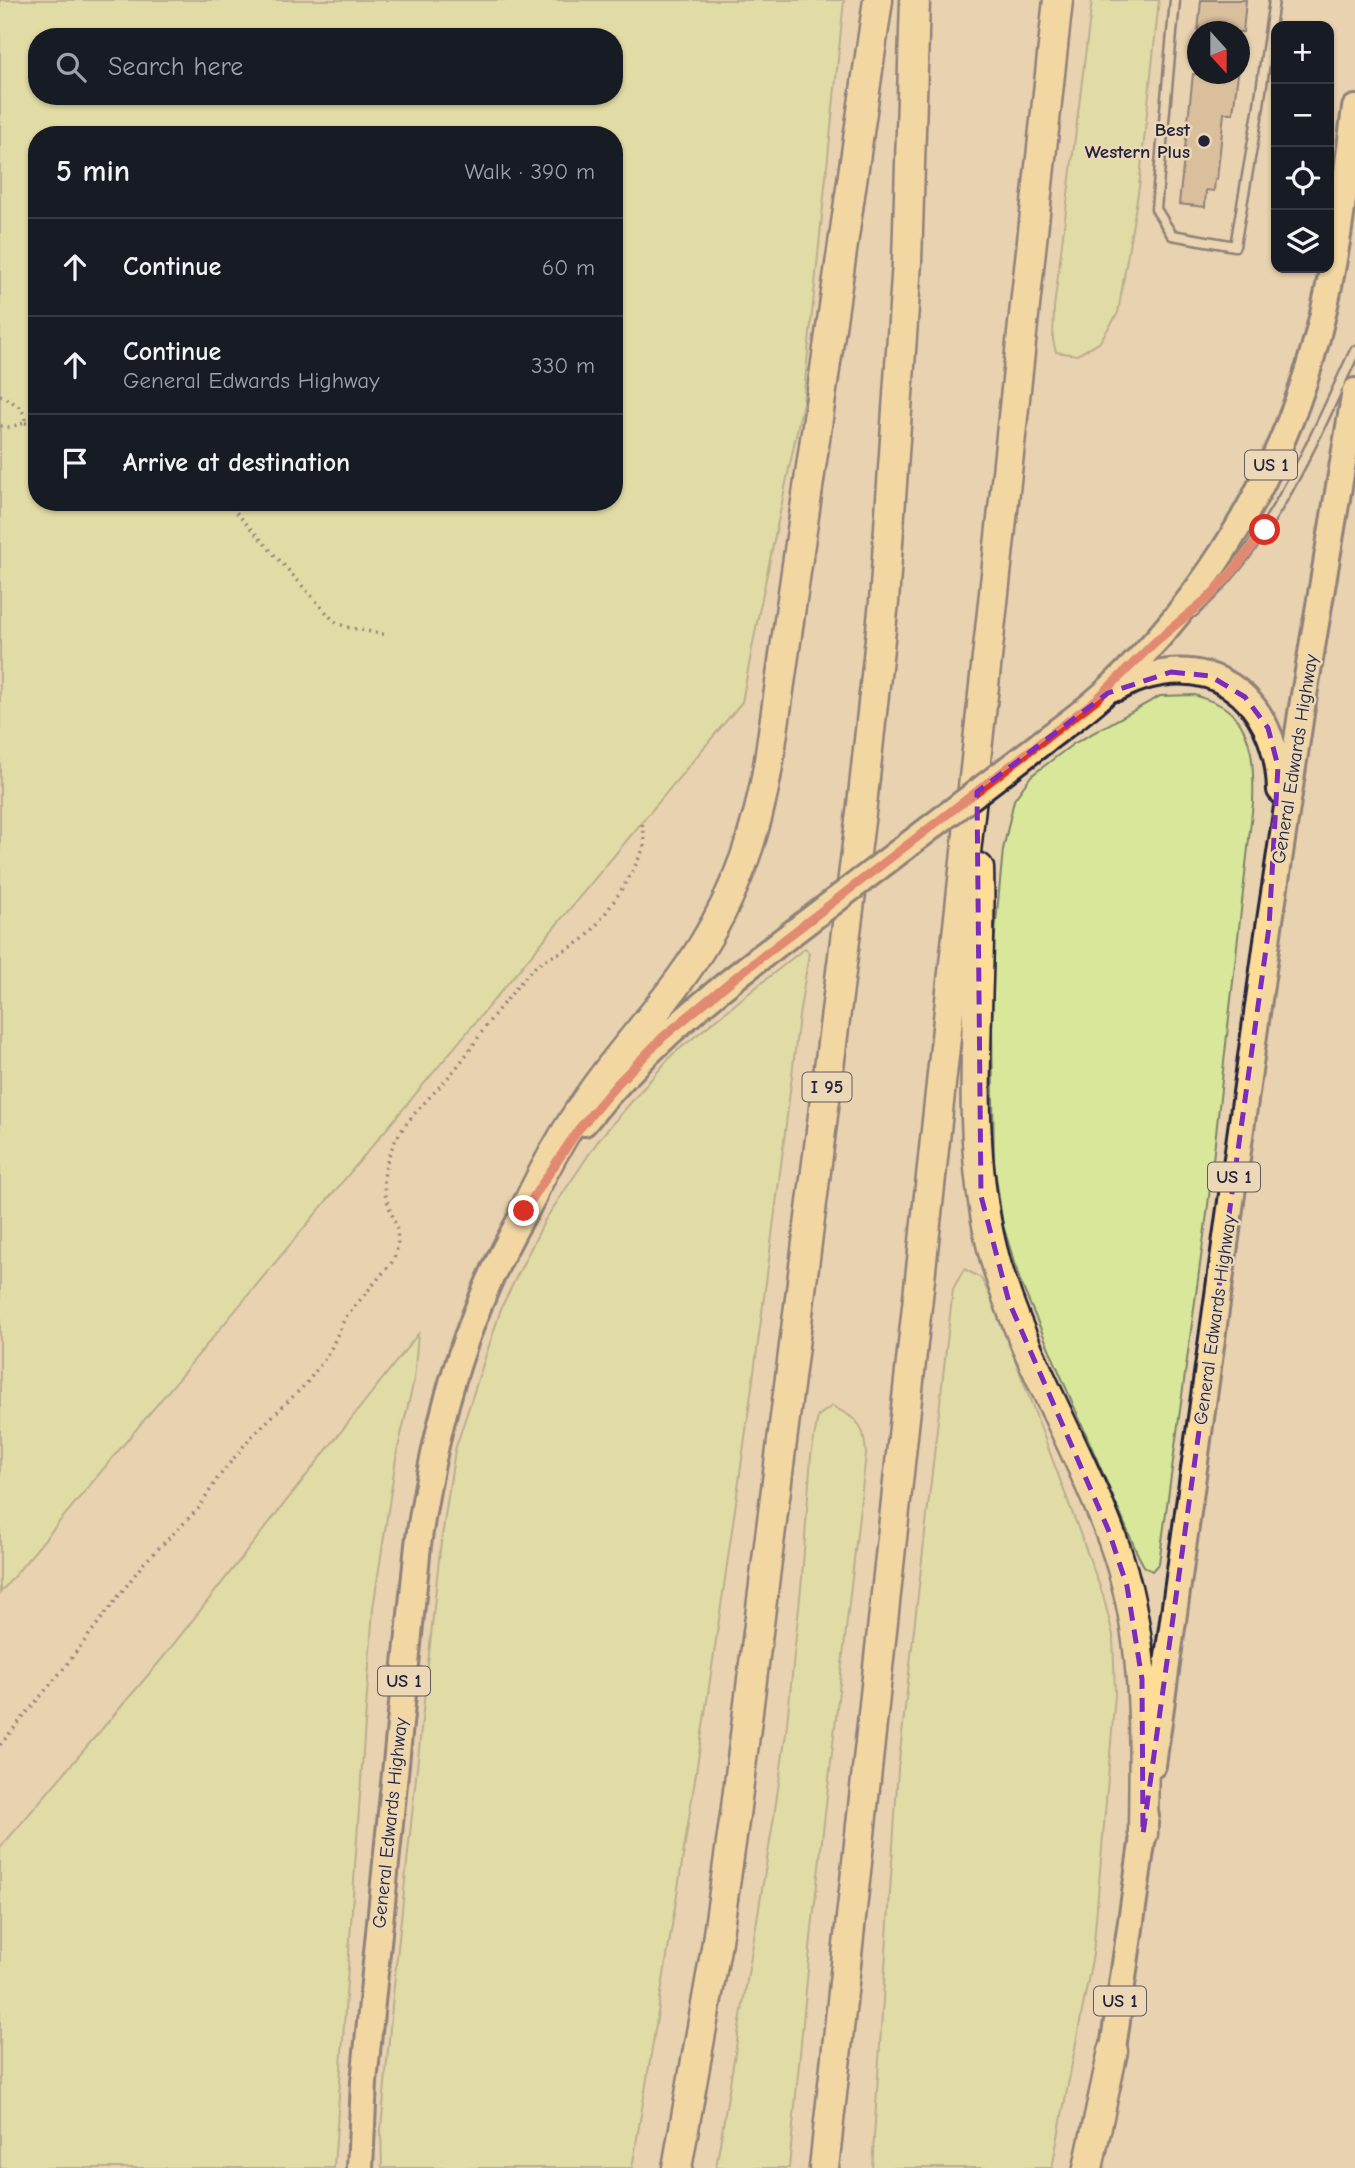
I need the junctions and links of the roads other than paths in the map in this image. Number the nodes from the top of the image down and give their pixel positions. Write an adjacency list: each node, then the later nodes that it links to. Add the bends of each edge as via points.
1 (878, 0): 13 (highway, via 771,746 755,828 731,893 704,943 579,1111)
2 (915, 0): 17 (highway, I 95, via 900,398 870,738 735,1815)
3 (1058, 0): 11 (highway)
4 (1175, 0): 5 (lane, via 1156,209 1172,235 1235,246)
5 (1274, 0)
6 (1355, 108): 9 (main road, General Edwards Highway / US 1, via 1330,281 1298,401 1231,538)
7 (1355, 351): 9 (lane, via 1265,530 1209,597)
8 (1355, 391): 12 (main road, General Edwards Highway / US 1)
9 (1155, 642): 10 (main road, General Edwards Highway / US 1)
10 (1097, 699): 12 (main road, via 1138,678 1182,672 1220,680 1258,711 1272,737 1279,777); 13 (main road, General Edwards Highway / US 1, bridge, via 688,1015 618,1083 559,1157)
11 (976, 766): 14 (highway, via 981,1196 1004,1289 1108,1529 1128,1592 1143,1690); 18 (highway)
12 (1269, 927): 14 (main road, General Edwards Highway / US 1)
13 (524, 1211): 16 (main road, General Edwards Highway / US 1, via 494,1268 458,1357 427,1485 364,2082)
14 (1143, 1834): 15 (main road, General Edwards Highway / US 1)
15 (1113, 2051): 19 (highway); 20 (main road, General Edwards Highway / US 1)
16 (360, 2168)
17 (677, 2168)
18 (824, 2168)
19 (1088, 2168)
20 (1098, 2168)

